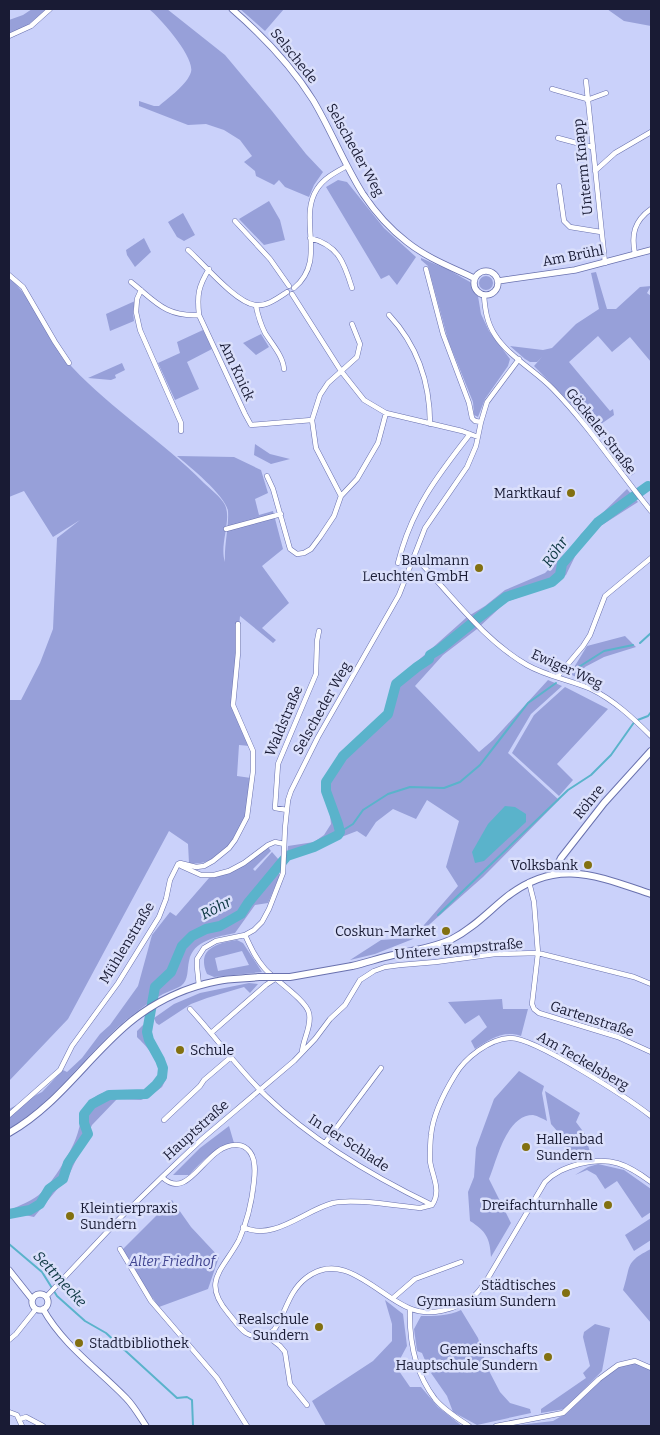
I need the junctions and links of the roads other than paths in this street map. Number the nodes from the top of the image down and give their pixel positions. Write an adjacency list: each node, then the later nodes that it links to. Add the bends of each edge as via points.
1 (50, 9): 3 (street, via 31,26)
2 (232, 9): 8 (street, Selschede, via 272,46)
3 (9, 36)
4 (586, 81): 7 (street, Unterm Knapp)
5 (552, 89): 7 (street)
6 (606, 92): 7 (street, Unterm Knapp)
7 (587, 99): 11 (street, Unterm Knapp)
8 (313, 100): 12 (street, Selscheder Weg)
9 (651, 132): 13 (street, via 615,153)
10 (558, 138): 11 (street)
11 (592, 147): 13 (street, Unterm Knapp)
12 (347, 166): 18 (street, via 325,179 315,192 311,205); 26 (street, Selscheder Weg, via 363,195 393,230 427,256)
13 (595, 171): 17 (street, Unterm Knapp)
14 (559, 186): 17 (street, Unterm Knapp, via 566,225)
15 (651, 209): 21 (street, via 635,227)
16 (236, 221): 29 (street)
17 (601, 232): 22 (street, Unterm Knapp)
18 (310, 238): 29 (street, via 309,270 302,282); 30 (street, via 337,253)
19 (188, 250): 23 (street)
20 (651, 250): 21 (street, Am Brühl)
21 (635, 254): 22 (street, Am Brühl)
22 (605, 263): 27 (street, Am Brühl)
23 (209, 269): 34 (street, via 233,294); 36 (street, Am Knick, via 200,284)
24 (426, 269): 44 (street, via 445,342 472,418)
25 (9, 275): 39 (street, via 23,286)
26 (474, 278): 27 (street, via 486,270 495,274); 33 (street, via 475,290)
27 (498, 281): 33 (street, via 494,292)
28 (130, 282): 31 (street)
29 (292, 287): 32 (street, via 295,291)
30 (352, 288)
31 (141, 290): 36 (street, via 168,312); 46 (street, via 136,312 140,330)
32 (290, 293): 34 (street); 41 (street)
33 (484, 295): 38 (street, Göckeler Straße, via 486,315 494,334)
34 (256, 306): 40 (street, via 264,331 284,362)
35 (389, 314): 45 (street, via 402,328 422,367 428,386)
36 (198, 315): 43 (street, Am Knick, via 251,425)
37 (352, 324): 41 (street, via 360,344 357,357)
38 (519, 359): 44 (street, Selscheder Weg, via 492,395); 51 (street, Göckeler Straße, via 545,381 582,421)
39 (70, 363)
40 (284, 369)
41 (341, 371): 42 (street, via 364,400); 43 (street, via 328,382 320,395)
42 (386, 413): 45 (street); 50 (street, via 378,443 357,479)
43 (312, 420): 50 (street, via 316,448)
44 (481, 422): 48 (street, Selscheder Weg)
45 (430, 424): 47 (street)
46 (182, 431)
47 (470, 434): 48 (street); 56 (street, via 417,508)
48 (478, 437): 54 (street, Selscheder Weg, via 467,467 425,528)
49 (266, 476): 52 (street)
50 (341, 496): 52 (street, via 334,516 311,549 304,553 298,554 290,549)
51 (651, 512)
52 (280, 514): 53 (street)
53 (226, 529)
54 (414, 556): 59 (street, Ewiger Weg, via 500,646 528,665); 62 (street, Selscheder Weg, via 399,595 291,791)
55 (651, 558): 59 (street, via 605,596 590,635)
56 (398, 563)
57 (238, 624): 64 (street, via 233,705 253,751 247,817 229,848 213,861 196,867)
58 (319, 632): 62 (street, Waldstraße, via 316,674 278,764 275,808)
59 (557, 677): 60 (street, Ewiger Weg, via 593,690 623,710)
60 (651, 736)
61 (651, 751): 65 (main road, Röhre, via 560,858)
62 (287, 810): 63 (street, Selscheder Weg)
63 (284, 844): 64 (street, via 275,842 268,845 244,863 214,875 202,875); 68 (street, Selscheder Weg, via 282,879 266,916)
64 (178, 864): 80 (street, Mühlenstraße, via 159,917 118,983 72,1046 60,1070)
65 (553, 874): 66 (main road); 67 (main road, via 591,875)
66 (529, 882): 69 (street, Gartenstraße); 72 (main road, bridge, via 478,922 436,946 290,977 219,980)
67 (651, 894)
68 (245, 936): 70 (street, via 259,963); 72 (street, via 216,941 204,948 198,959)
69 (538, 953): 71 (street, Untere Kampstraße); 75 (street, Untere Kampstraße, via 495,954 374,971 360,980 345,1005); 76 (street, Gartenstraße, via 532,1004 536,1012 618,1037)
70 (275, 979): 74 (street); 75 (street, via 308,1010 309,1021)
71 (651, 984)
72 (199, 986): 83 (main road, via 164,1000 129,1023 50,1103)
73 (190, 1009): 74 (street, In der Schlade)
74 (211, 1033): 77 (street, In der Schlade)
75 (302, 1052): 79 (street, Hauptstraße)
76 (651, 1052)
77 (231, 1056): 79 (street, In der Schlade); 82 (street)
78 (380, 1068): 84 (street)
79 (260, 1090): 84 (street, In der Schlade); 85 (street, Hauptstraße)
80 (9, 1115)
81 (651, 1116): 87 (street, Am Teckelsberg, via 561,1058 529,1042 512,1038 496,1041 462,1066 437,1111 430,1148 437,1194)
82 (164, 1120)
83 (9, 1133)
84 (325, 1143): 87 (street, In der Schlade, via 363,1168)
85 (162, 1177): 88 (street, via 171,1183 184,1183 218,1150 235,1145 246,1148 253,1160 254,1177); 92 (street, Hauptstraße)
86 (651, 1182): 96 (street, via 620,1163 600,1160 558,1171 545,1182 474,1296 445,1310 427,1312)
87 (432, 1205): 88 (street, via 420,1208 339,1202 268,1230 254,1232)
88 (243, 1227): 97 (street, via 217,1277 215,1290 218,1300 245,1332 255,1337)
89 (120, 1250): 107 (street, via 151,1301 218,1378)
90 (461, 1262): 93 (street, via 415,1279)
91 (9, 1270): 94 (street)
92 (48, 1295): 94 (street, via 38,1294); 95 (street, via 48,1304)
93 (393, 1298): 96 (street); 97 (street, via 349,1272 321,1270 298,1285 275,1328)
94 (32, 1299): 95 (street, via 32,1304)
95 (40, 1309): 98 (street); 106 (street, via 72,1347 127,1399)
96 (410, 1309): 108 (street, via 414,1357 425,1382 435,1398)
97 (266, 1335): 100 (street, via 285,1352 290,1384)
98 (9, 1340)
99 (651, 1368): 103 (street, via 635,1361 618,1365 563,1413)
100 (307, 1405)
101 (9, 1412): 102 (street)
102 (20, 1419): 104 (street); 105 (street, via 26,1417)
103 (507, 1425): 109 (street)
104 (22, 1426)
105 (43, 1426)
106 (146, 1426)
107 (247, 1426)
108 (468, 1426)
109 (496, 1426)

